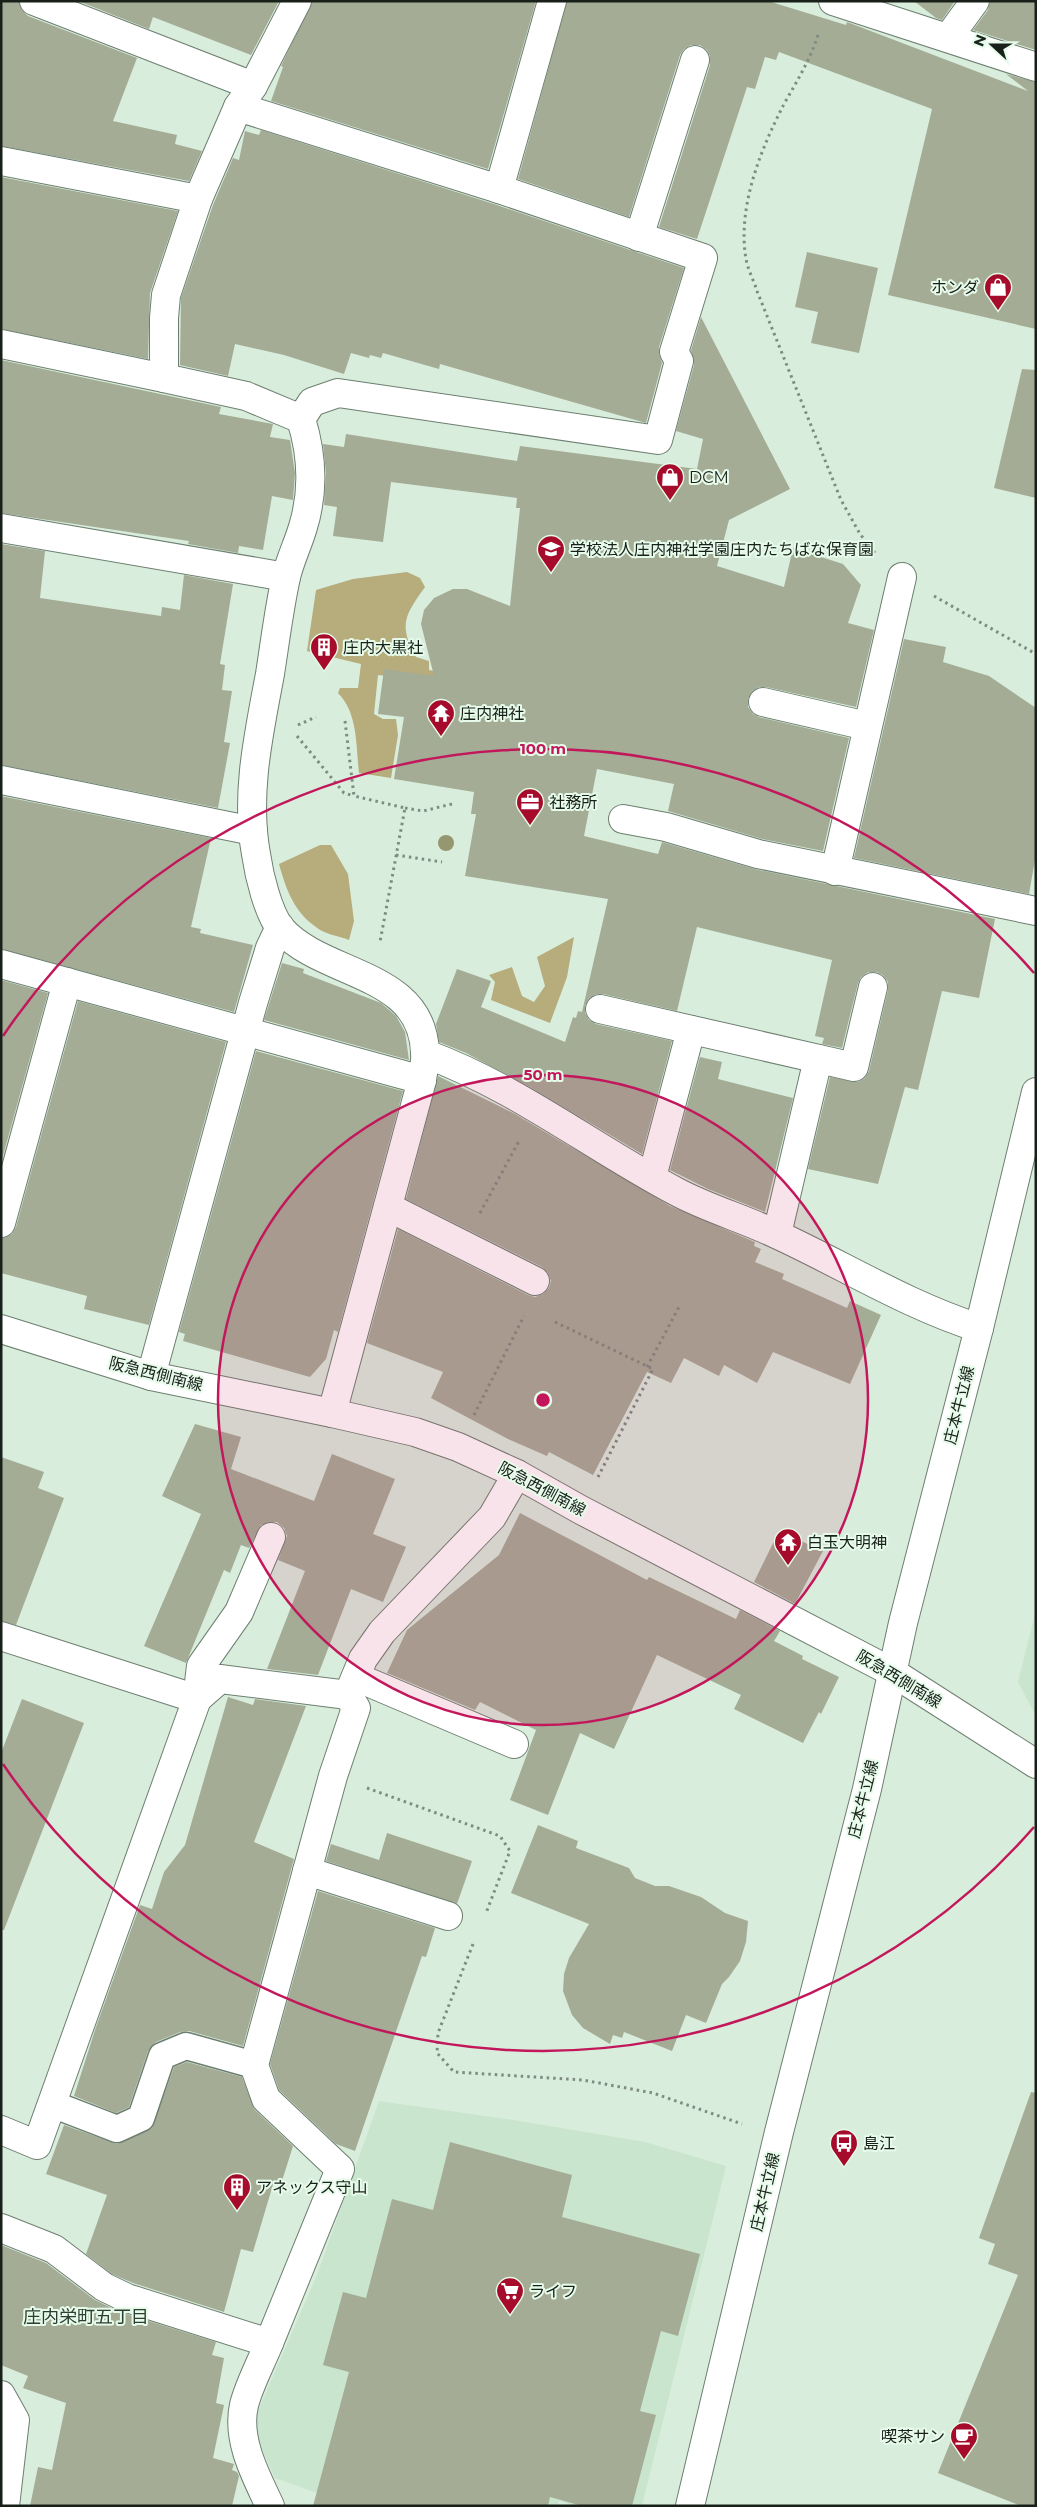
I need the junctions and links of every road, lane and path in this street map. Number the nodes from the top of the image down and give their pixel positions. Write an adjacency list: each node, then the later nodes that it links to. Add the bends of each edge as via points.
1 (34, 1): 10 (street)
2 (297, 1): 10 (street)
3 (552, 1): 12 (street)
4 (833, 1): 7 (street)
5 (975, 1): 7 (street)
6 (820, 31): 20 (path, via 811,57 765,146 754,178 745,219 746,259 841,500 872,551)
7 (948, 38): 9 (street)
8 (695, 60): 14 (street)
9 (1036, 67)
10 (245, 97): 12 (street); 13 (street)
11 (1, 161): 13 (street)
12 (499, 189): 14 (street)
13 (198, 199): 16 (street, via 166,295)
14 (639, 236): 17 (street, via 703,258 674,352 679,361 658,440 338,393 312,402)
15 (1, 344): 16 (street)
16 (164, 378): 17 (street, via 246,396)
17 (302, 418): 19 (street, via 310,458 309,504)
18 (1, 528): 19 (street)
19 (286, 577): 31 (street, via 251,791)
20 (902, 577): 21 (path); 25 (street)
21 (1036, 654)
22 (763, 702): 25 (street)
23 (316, 717): 27 (path, via 291,728 344,793)
24 (345, 721): 27 (path)
25 (867, 726): 34 (street)
26 (1, 780): 31 (street)
27 (354, 796): 29 (path)
28 (452, 804): 29 (path, via 423,811)
29 (406, 808): 32 (path)
30 (623, 819): 34 (street)
31 (253, 831): 36 (street, via 259,872)
32 (396, 855): 33 (path); 38 (path)
33 (442, 862)
34 (835, 871): 35 (street)
35 (1036, 911)
36 (280, 928): 38 (street, via 310,952); 43 (street, via 270,948)
37 (1, 964): 39 (street)
38 (373, 980): 45 (street, via 396,994 414,1015 424,1041)
39 (67, 982): 43 (street); 50 (street)
40 (873, 987): 44 (street, via 854,1068)
41 (600, 1009): 42 (street)
42 (691, 1030): 44 (street); 48 (street)
43 (246, 1032): 45 (street); 59 (street)
44 (818, 1059): 51 (street)
45 (424, 1067): 47 (street, via 456,1065); 49 (street)
46 (1036, 1092): 56 (street, 庄本牛立線)
47 (536, 1108): 48 (street); 52 (path)
48 (652, 1177): 51 (street, via 677,1192)
49 (388, 1207): 52 (street); 60 (street)
50 (1, 1223)
51 (777, 1234): 56 (street, via 944,1317)
52 (463, 1245): 53 (street)
53 (535, 1281): 61 (path, via 537,1290)
54 (679, 1307): 58 (path)
55 (555, 1322): 58 (path)
56 (979, 1328): 66 (street, 庄本牛立線)
57 (1, 1329): 59 (street, 阪急西側南線)
58 (648, 1367): 63 (path, via 653,1369)
59 (151, 1376): 60 (street, 阪急西側南線)
60 (332, 1413): 61 (street, 阪急西側南線, via 415,1432)
61 (458, 1447): 62 (street, 阪急西側南線)
62 (517, 1474): 63 (street, 阪急西側南線); 67 (street, via 492,1517 382,1632 364,1659)
63 (581, 1510): 66 (street, 阪急西側南線)
64 (271, 1537): 68 (street, via 239,1612 201,1666)
65 (1, 1636): 68 (street)
66 (892, 1672): 70 (street, 阪急西側南線); 85 (street, 庄本牛立線, via 867,1789 779,2132)
67 (352, 1686): 68 (street, via 220,1679); 69 (street); 71 (street, via 356,1708)
68 (197, 1699): 77 (street)
69 (514, 1744)
70 (1036, 1764)
71 (333, 1776): 72 (street); 73 (path, via 500,1836 510,1851)
72 (307, 1870): 74 (street); 76 (street)
73 (485, 1915)
74 (448, 1916)
75 (474, 1942): 78 (path, via 438,2033 437,2053 454,2072 583,2080 653,2093)
76 (254, 2065): 77 (lane, via 186,2046 162,2056 141,2118 116,2129); 81 (street, via 266,2099 340,2169)
77 (52, 2104): 79 (street, via 37,2145)
78 (745, 2125)
79 (1, 2130)
80 (1, 2228): 81 (street, via 54,2249 104,2287 127,2298)
81 (269, 2344): 84 (street, via 244,2406 244,2440)
82 (1, 2396): 83 (street, via 15,2420)
83 (5, 2506)
84 (270, 2506)
85 (690, 2506)

